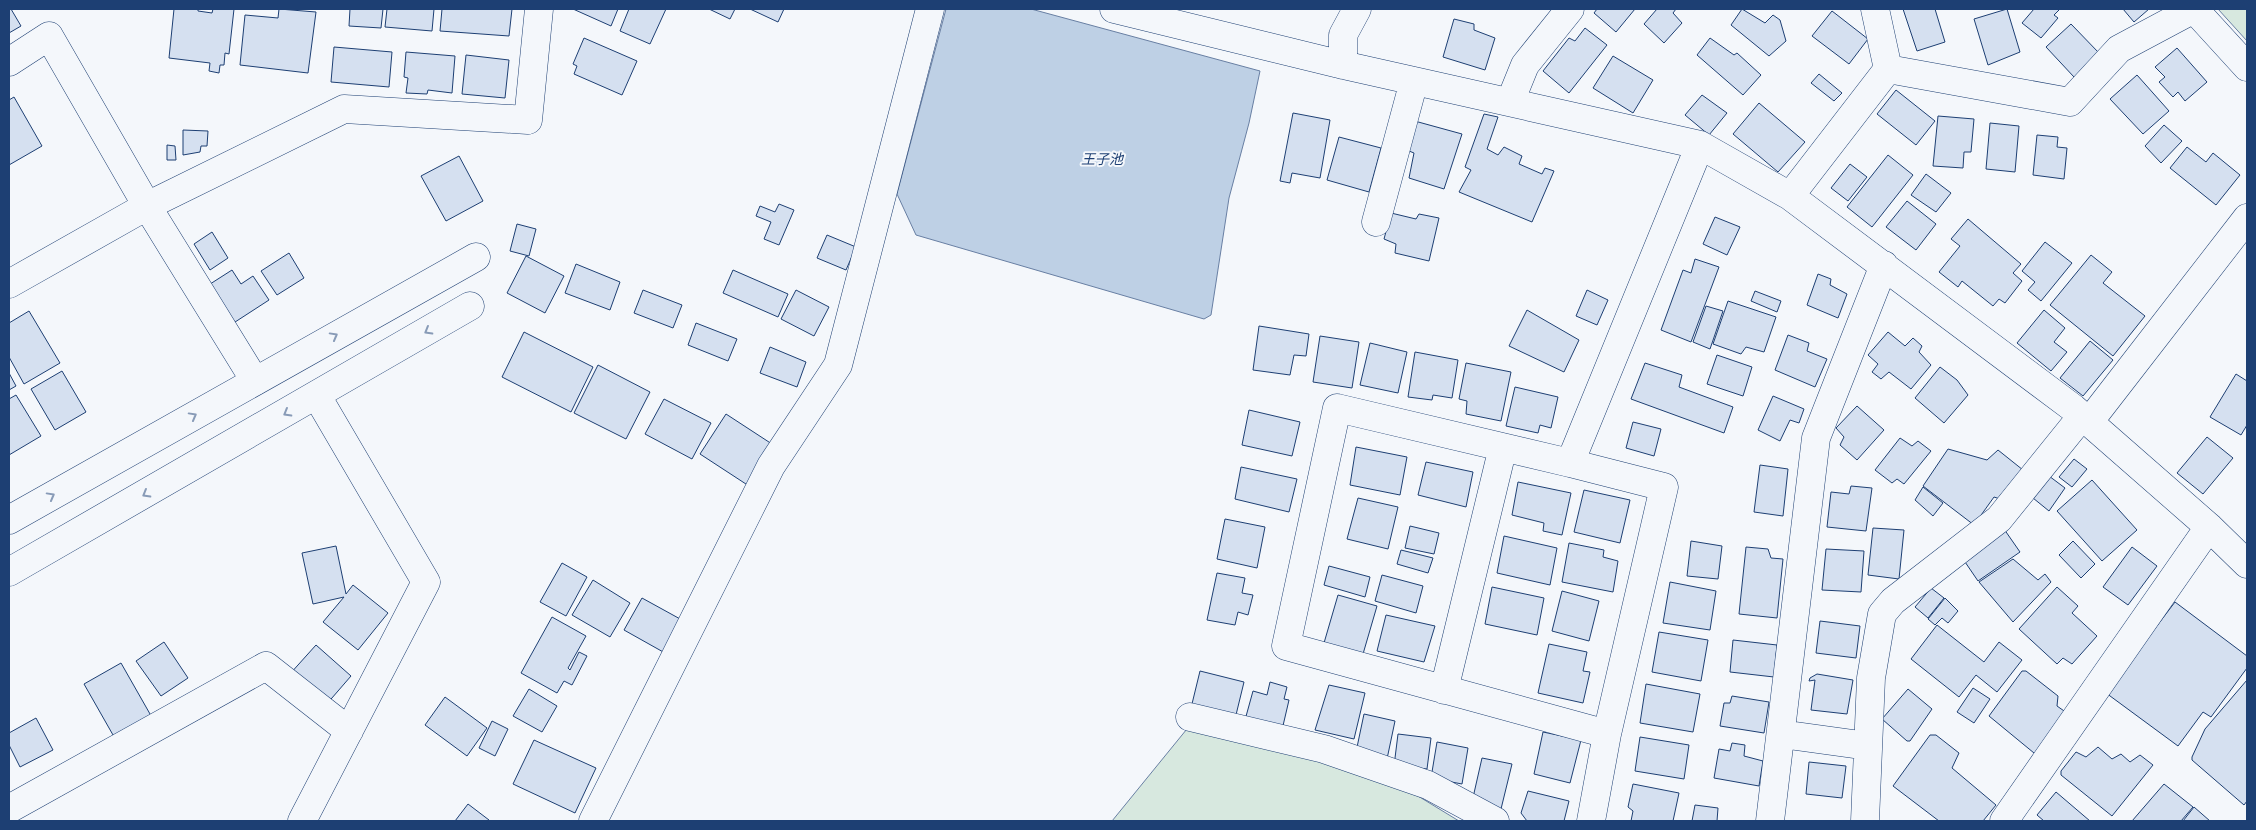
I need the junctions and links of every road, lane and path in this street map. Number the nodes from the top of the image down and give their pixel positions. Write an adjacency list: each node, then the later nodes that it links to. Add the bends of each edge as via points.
1 (539, 9): 15 (street, via 528,120 344,109)
2 (930, 9): 39 (street, via 838,365 771,466)
3 (1114, 9): 8 (street)
4 (1357, 9): 8 (street, via 1343,35)
5 (1570, 9): 12 (street, via 1525,66)
6 (1874, 9): 10 (street)
7 (9, 62): 15 (street, via 49,36)
8 (1343, 65): 11 (street)
9 (2247, 67): 10 (street, via 2194,10 2119,49 2070,102)
10 (1888, 68): 14 (street)
11 (1414, 80): 12 (street); 17 (street)
12 (1510, 102): 13 (street)
13 (1700, 145): 14 (street); 26 (street)
14 (1790, 196): 19 (street)
15 (148, 206): 20 (street); 22 (street)
16 (2247, 218): 24 (street)
17 (1376, 222)
18 (476, 257): 22 (street, one-way to 18)
19 (1884, 265): 24 (street); 35 (street, via 1816,438)
20 (9, 284)
21 (470, 306): 23 (street, one-way to 23)
22 (254, 381): 27 (street, one-way to 22)
23 (317, 396): 30 (street, one-way to 30); 33 (street, via 426,582)
24 (2085, 419): 28 (street); 36 (street, via 1999,519 1893,601 1882,614 1871,678)
25 (1503, 447): 26 (street); 31 (street); 31 (street, via 1337,408 1286,646)
26 (1570, 463): 34 (street, via 1664,487)
27 (9, 520)
28 (2210, 527): 29 (street); 44 (street)
29 (2247, 564)
30 (9, 572)
31 (1444, 690): 34 (street)
32 (1190, 717): 40 (street, via 1324,749 1428,785)
33 (349, 731): 37 (street, via 266,666); 38 (street)
34 (1607, 734): 41 (street)
35 (1780, 734): 36 (street); 42 (street)
36 (1868, 746): 43 (street)
37 (9, 809)
38 (302, 821)
39 (593, 821)
40 (1495, 821)
41 (1590, 821)
42 (1770, 821)
43 (1865, 821)
44 (2004, 821)

